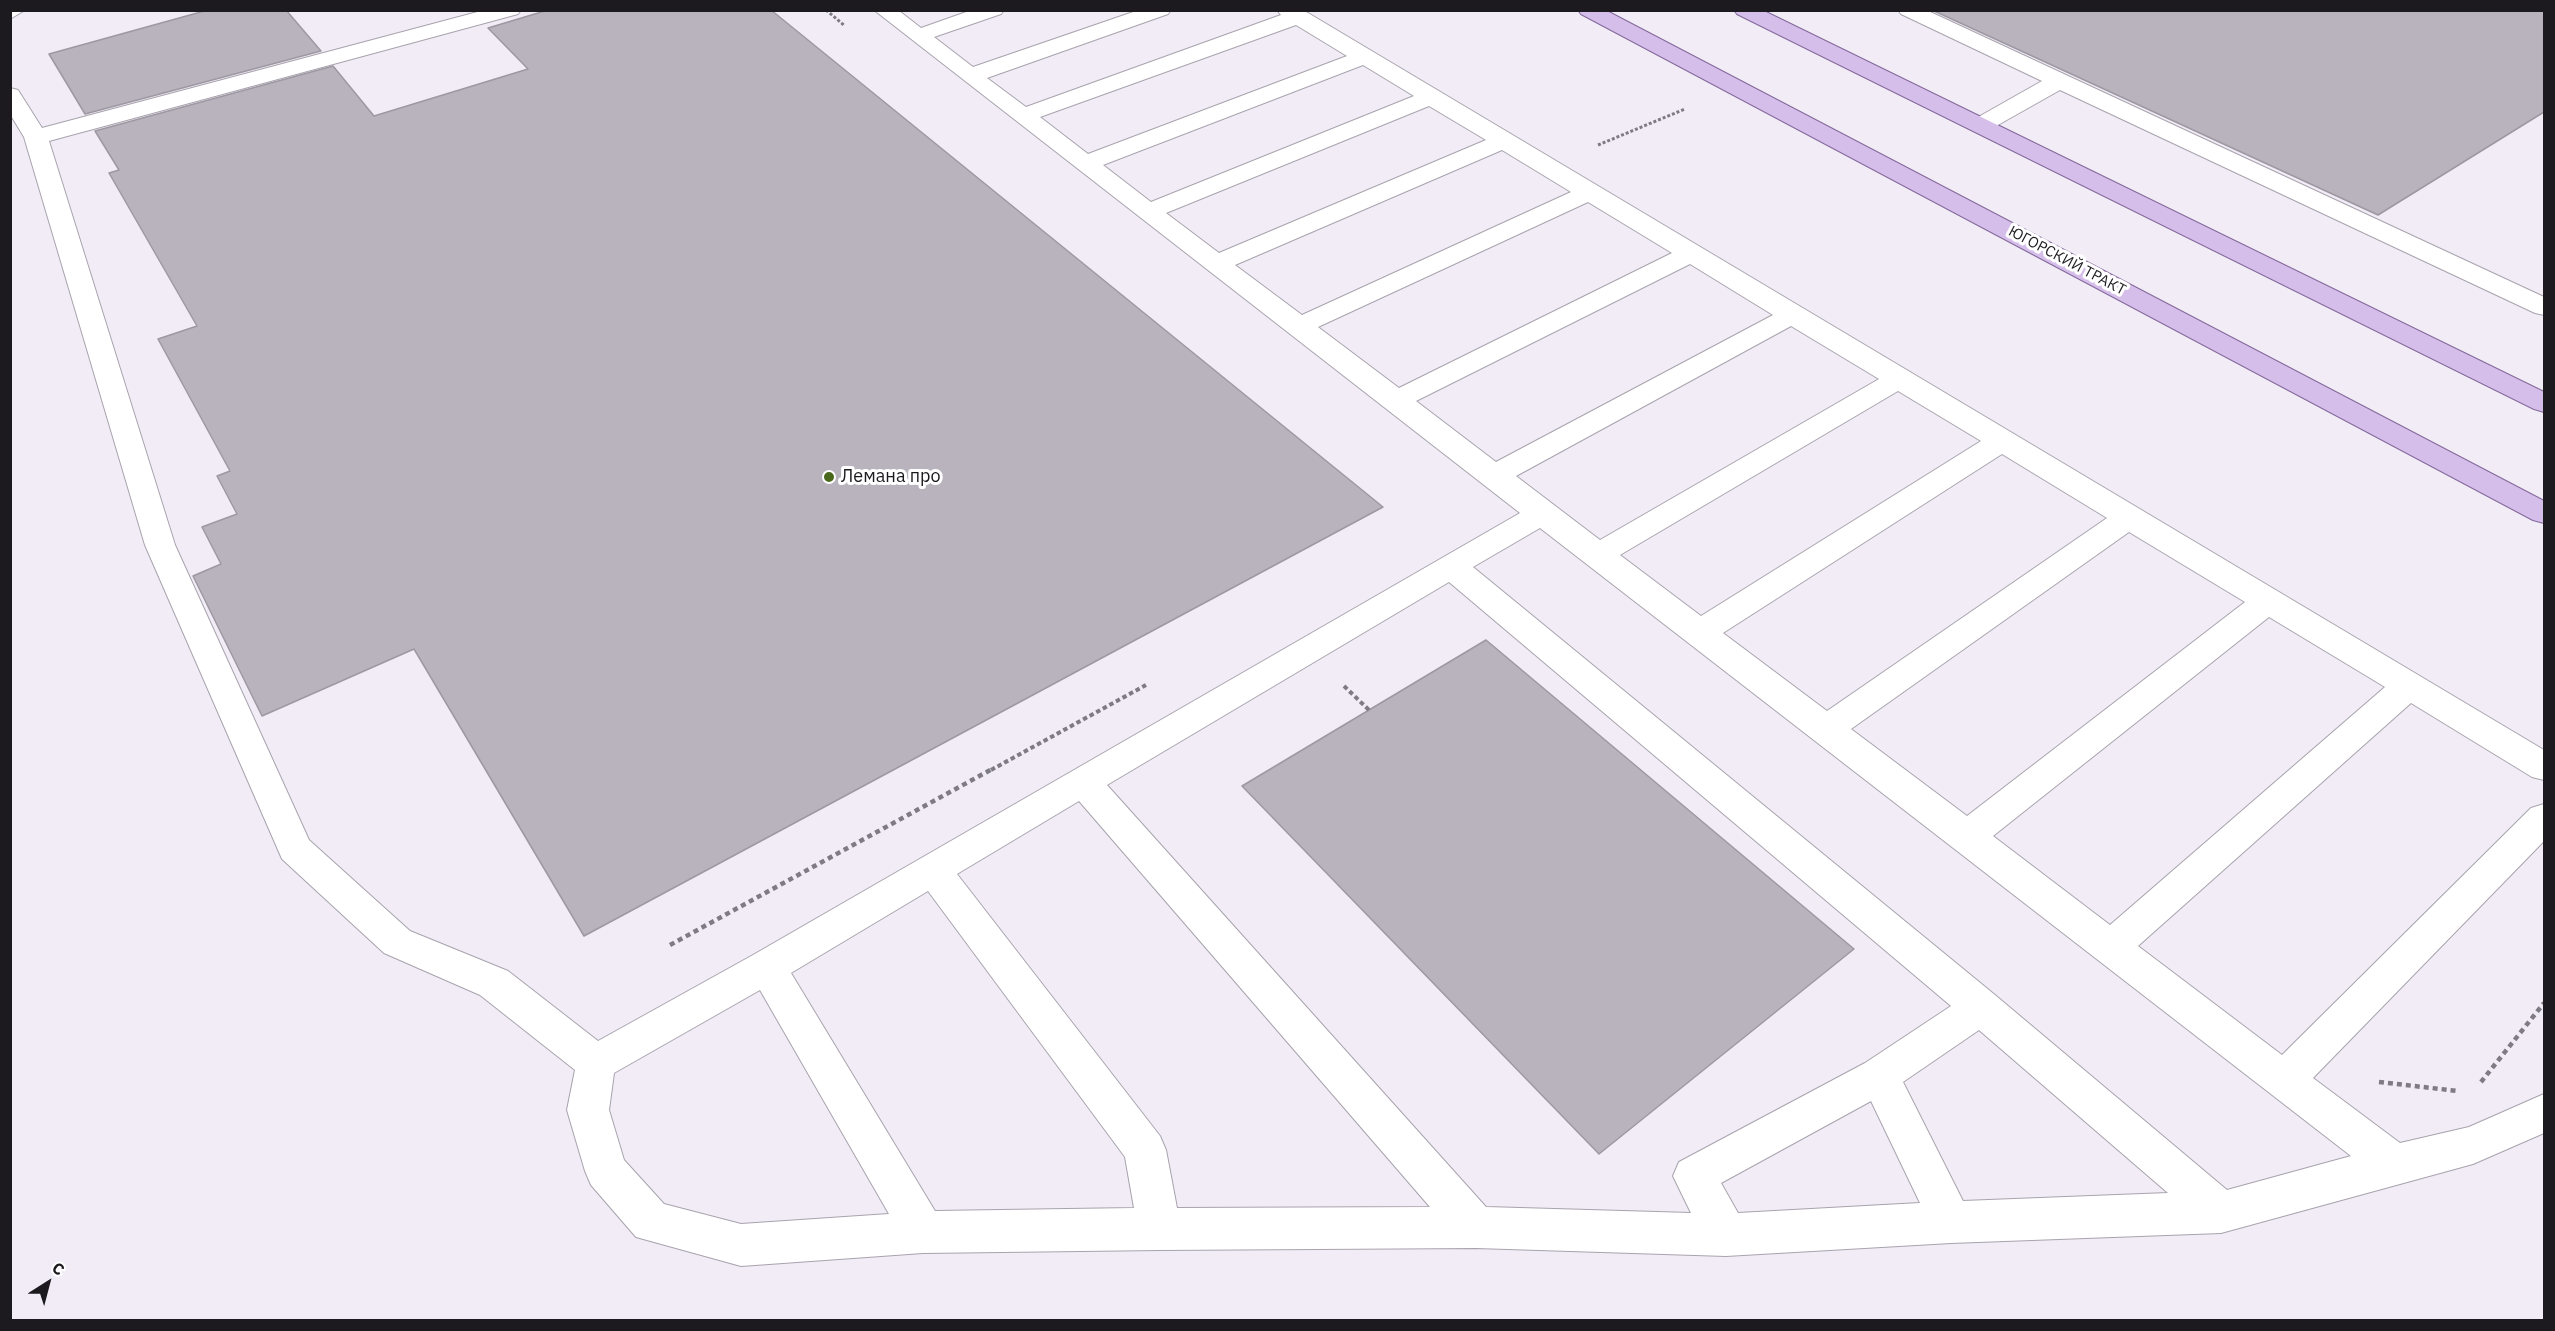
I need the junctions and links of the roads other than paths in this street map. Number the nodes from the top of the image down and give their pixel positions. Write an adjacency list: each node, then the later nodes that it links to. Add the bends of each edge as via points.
1 (15, 10): 9 (lane)
2 (511, 10): 11 (lane)
3 (884, 10): 12 (lane)
4 (994, 10): 12 (lane)
5 (1161, 10): 14 (lane)
6 (1588, 10): 36 (main road, ЮГОРСКИЙ ТРАКТ)
7 (1744, 10): 19 (main road)
8 (1908, 10): 15 (lane)
9 (10, 13)
10 (1292, 14): 13 (lane); 18 (lane)
11 (471, 16): 20 (lane)
12 (917, 36): 14 (lane)
13 (1364, 57): 17 (lane); 22 (lane)
14 (970, 76): 18 (lane)
15 (2059, 81): 19 (lane); 27 (lane)
16 (10, 95): 20 (lane)
17 (1431, 97): 21 (lane); 24 (lane)
18 (1022, 116): 22 (lane)
19 (1981, 125): 32 (main road)
20 (36, 137): 52 (lane, via 160,545 295,849 397,942 494,983)
21 (1503, 141): 23 (lane); 26 (lane)
22 (1084, 164): 24 (lane)
23 (1589, 193): 25 (lane); 29 (lane)
24 (1147, 212): 26 (lane)
25 (1691, 254): 28 (lane); 31 (lane)
26 (1215, 264): 29 (lane)
27 (2544, 307)
28 (1792, 315): 30 (lane); 34 (lane)
29 (1297, 327): 31 (lane)
30 (1899, 379): 33 (lane); 38 (lane)
31 (1395, 401): 34 (lane)
32 (2544, 403)
33 (2002, 441): 37 (lane); 41 (lane)
34 (1493, 476): 35 (lane)
35 (1542, 513): 38 (lane); 39 (lane)
36 (2544, 513)
37 (2129, 517): 40 (lane); 43 (lane)
38 (1597, 555): 41 (lane)
39 (1452, 567): 45 (lane); 51 (lane)
40 (2268, 601): 42 (lane); 47 (lane)
41 (1699, 633): 43 (lane)
42 (2409, 686): 44 (lane); 49 (lane)
43 (1826, 729): 47 (lane)
44 (2544, 767)
45 (1082, 781): 48 (lane); 59 (lane)
46 (2544, 818): 54 (lane)
47 (1966, 837): 49 (lane)
48 (932, 868): 50 (lane); 60 (lane, via 1145,1149)
49 (2111, 947): 54 (lane)
50 (767, 967): 52 (lane); 61 (lane)
51 (1981, 1007): 53 (lane); 57 (lane)
52 (596, 1063): 61 (lane, via 588,1110 606,1171 651,1222 741,1245)
53 (1879, 1076): 58 (lane); 62 (lane, via 1694,1176)
54 (2284, 1080): 56 (lane)
55 (2544, 1113): 56 (lane, via 2473,1145)
56 (2394, 1164): 57 (lane)
57 (2221, 1212): 58 (lane)
58 (1951, 1222): 62 (lane)
59 (1476, 1227): 60 (lane); 62 (lane)
60 (1159, 1229): 61 (lane)
61 (923, 1232)
62 (1726, 1235)

